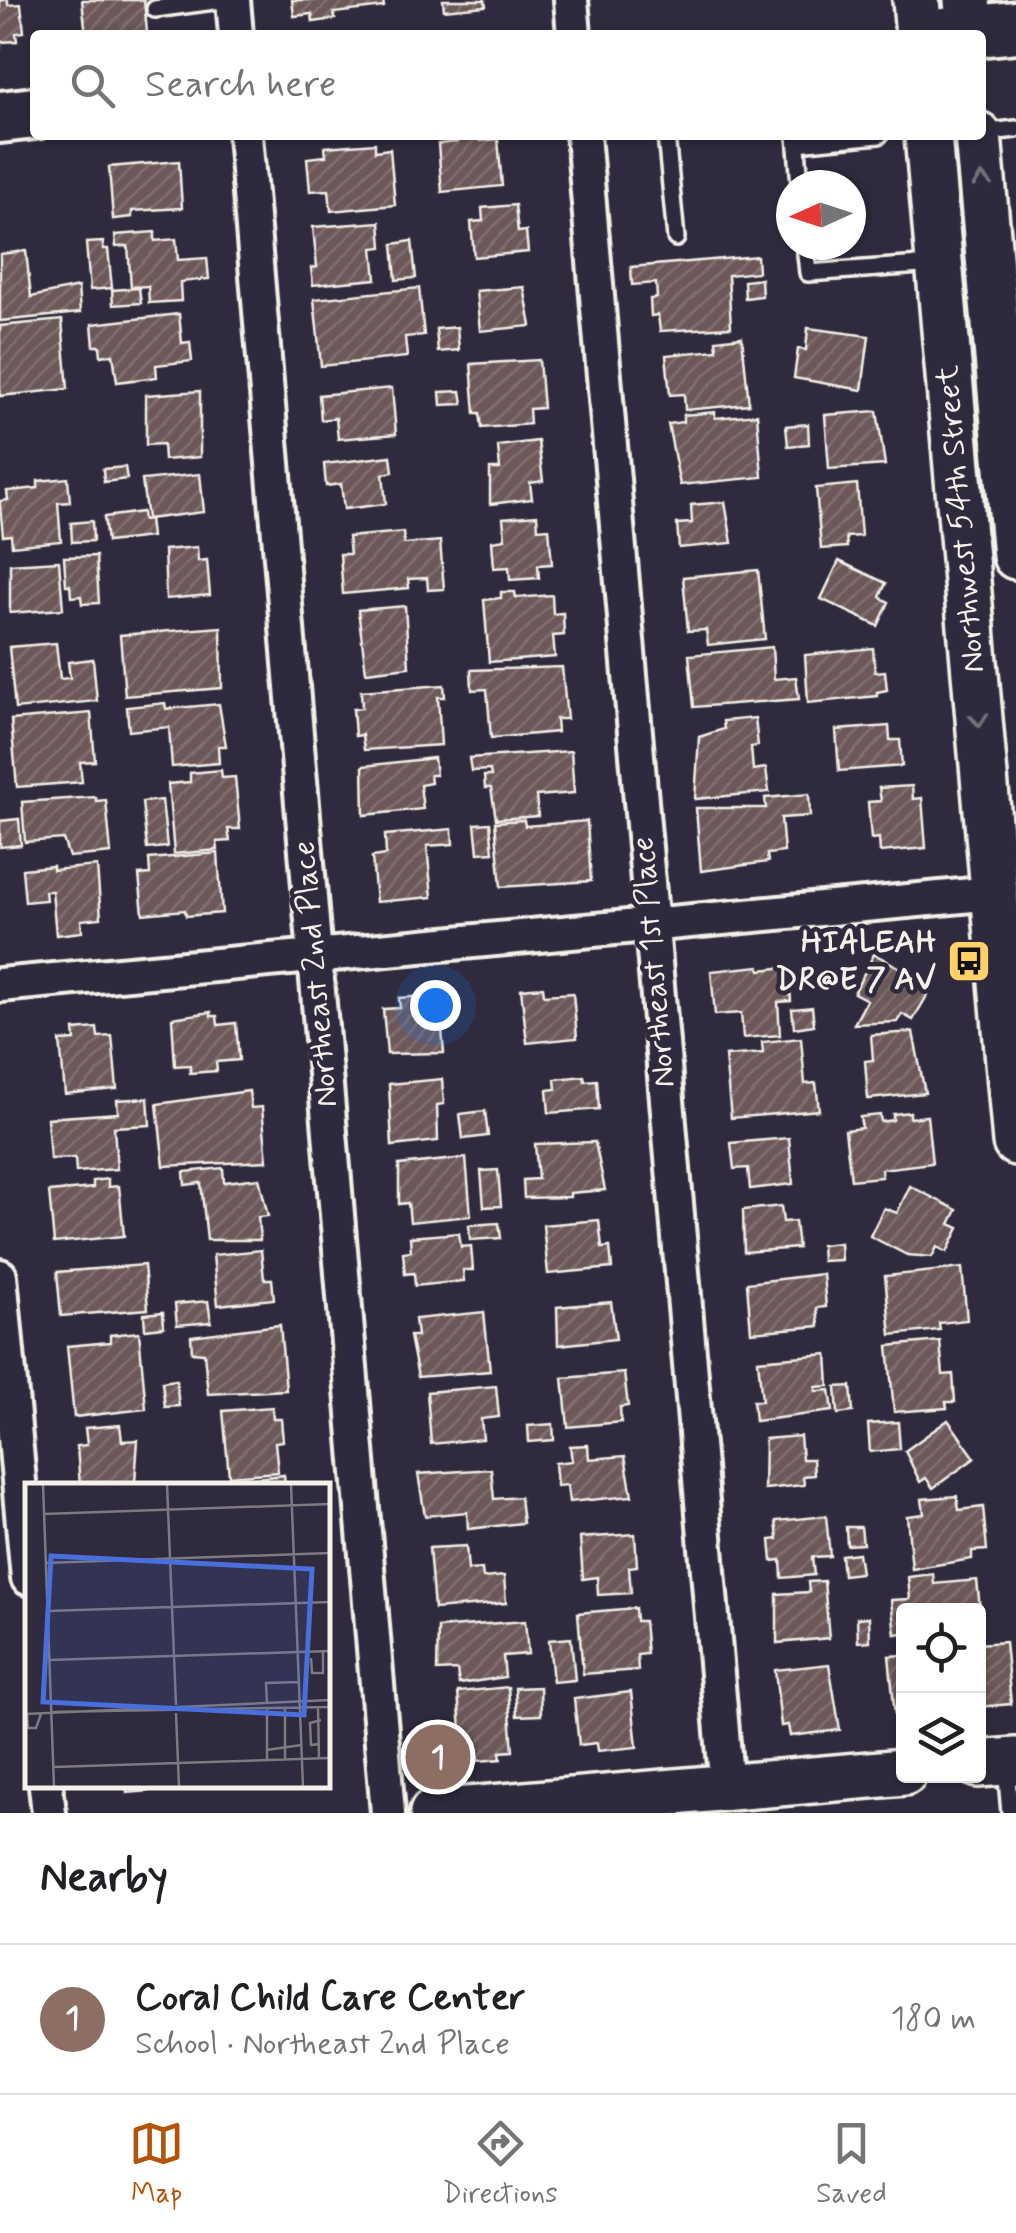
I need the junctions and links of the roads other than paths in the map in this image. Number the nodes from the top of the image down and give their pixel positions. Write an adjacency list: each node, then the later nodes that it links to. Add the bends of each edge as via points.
1 (221, 0): 5 (lane)
2 (233, 0): 6 (street)
3 (571, 0): 7 (street)
4 (916, 0): 8 (main road)
5 (155, 9)
6 (236, 30)
7 (574, 30)
8 (919, 30)
9 (30, 114): 10 (main road)
10 (0, 116)
11 (1016, 129): 12 (lane)
12 (986, 133)
13 (245, 140): 27 (street, Northeast 2nd Place)
14 (583, 140): 25 (street, Northeast 1st Place)
15 (666, 140): 20 (lane)
16 (796, 140): 19 (lane)
17 (928, 140): 22 (main road, Northwest 54th Street)
18 (981, 140): 23 (main road, Northwest 54th Street, one-way to 18, via 996,255)
19 (799, 170)
20 (676, 238)
21 (807, 260): 22 (lane, via 808,273)
22 (939, 263): 24 (main road, Northwest 54th Street, one-way to 24)
23 (1016, 556)
24 (994, 893): 25 (street); 26 (main road); 29 (main road, Northwest 54th Street)
25 (650, 923): 27 (street); 35 (street, Northeast 1st Place)
26 (1016, 940)
27 (314, 956): 28 (street); 37 (street, Northeast 2nd Place)
28 (0, 985)
29 (1016, 1142)
30 (0, 1276): 31 (street)
31 (25, 1546)
32 (1000, 1762): 39 (lane)
33 (896, 1773): 35 (main road)
34 (46, 1788): 36 (street)
35 (727, 1789): 38 (main road)
36 (49, 1813)
37 (388, 1813)
38 (433, 1813)
39 (1010, 1813)

